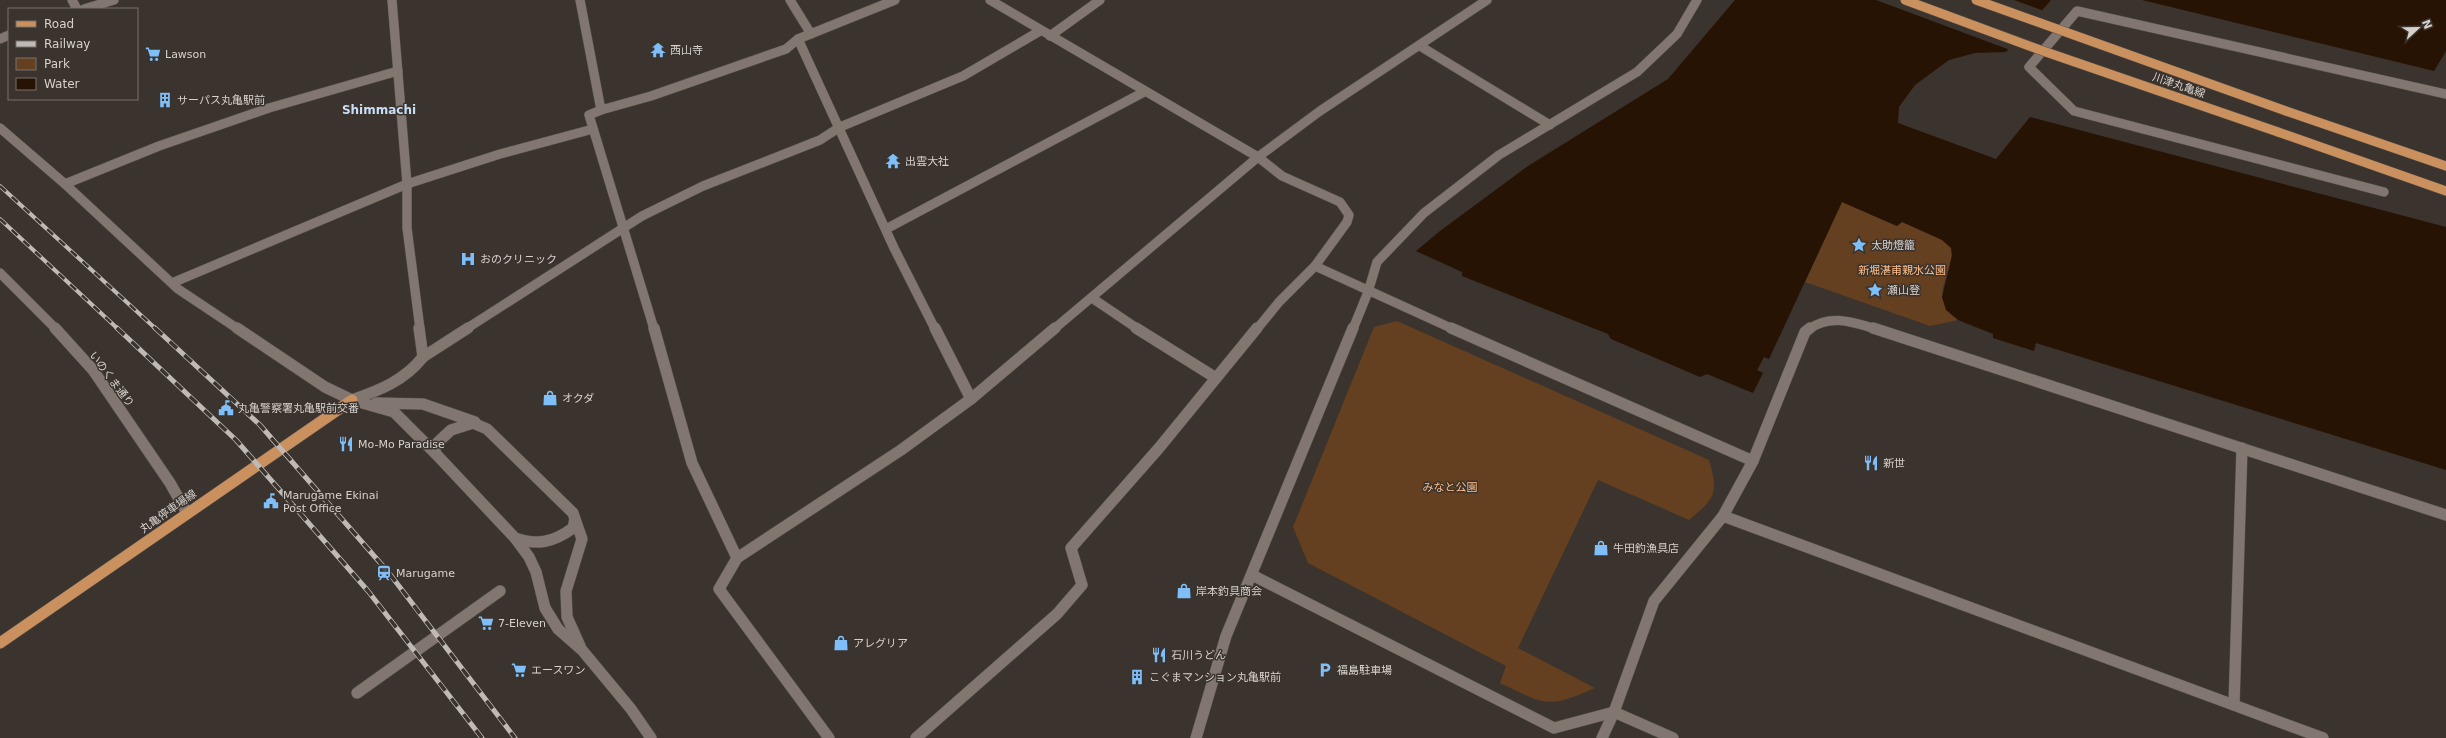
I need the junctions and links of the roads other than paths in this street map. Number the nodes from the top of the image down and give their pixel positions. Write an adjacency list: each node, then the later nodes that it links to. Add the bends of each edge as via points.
1 (114, 0): 12 (street)
2 (392, 0): 18 (street)
3 (580, 0): 21 (street)
4 (790, 0): 14 (street)
5 (895, 0): 14 (street)
6 (990, 0): 13 (street)
7 (1100, 0): 15 (street)
8 (1487, 0): 17 (street)
9 (1697, 0): 22 (street, via 1676,34 1637,72)
10 (1905, 0): 31 (main road, 川津丸亀線, bridge)
11 (1976, 0): 27 (main road, 川津丸亀線, bridge)
12 (87, 8)
13 (1040, 31): 15 (street); 23 (street, via 963,76)
14 (811, 34): 16 (street)
15 (1050, 36): 19 (street)
16 (798, 39): 21 (street, via 778,51 651,96); 23 (street)
17 (1420, 46): 22 (street); 26 (street, via 1320,111)
18 (398, 71): 28 (street, via 269,108 159,146); 29 (street)
19 (1144, 92): 26 (street); 33 (street)
20 (2446, 94): 30 (street, via 2077,10 2029,67 2074,112)
21 (601, 110): 25 (street, via 589,116)
22 (1550, 125): 37 (street, via 1499,155 1424,213 1377,262)
23 (840, 127): 32 (street, via 820,140 703,186); 33 (street)
24 (0, 128): 28 (street)
25 (593, 129): 29 (street, via 500,154); 32 (street)
26 (1258, 157): 34 (street, via 1282,176 1340,202 1346,209 1349,215 1347,222); 38 (street)
27 (2446, 166)
28 (64, 184): 36 (street)
29 (407, 184): 36 (street); 39 (street, via 407,228)
30 (2384, 192)
31 (2446, 192)
32 (623, 228): 39 (street); 52 (street, via 692,463)
33 (886, 229): 41 (street)
34 (1315, 266): 37 (street); 40 (street, via 1279,302)
35 (0, 272): 47 (street, いのくま通り, via 93,370 170,483)
36 (172, 283): 42 (street, via 326,387)
37 (1368, 292): 46 (street); 53 (street)
38 (1092, 298): 40 (street); 41 (street)
39 (424, 357): 42 (street, via 414,371 400,382)
40 (1216, 378): 62 (street, via 1072,548 1082,585 1057,614)
41 (971, 399): 52 (street, via 902,450)
42 (352, 400): 43 (street, via 400,405 423,404); 45 (street, via 394,412); 47 (main road, 丸亀停車場線)
43 (482, 425): 45 (street, via 463,425 451,430 436,444); 50 (street, via 573,513)
44 (2242, 448): 46 (street, via 1874,328 1833,318 1817,323 1805,332); 48 (street); 58 (street)
45 (435, 453): 51 (street)
46 (1753, 461): 49 (street)
47 (187, 513): 55 (main road, 丸亀停車場線)
48 (2446, 515)
49 (1723, 516): 58 (street); 59 (street, via 1654,601)
50 (575, 519): 51 (street, via 573,528 553,541 529,544); 56 (street, via 582,539 566,591 567,617)
51 (515, 538): 56 (street, via 536,572 545,608 558,629)
52 (737, 558): 61 (street, via 719,589)
53 (1252, 575): 59 (street, via 1554,728); 63 (street, via 1226,636)
54 (500, 591): 57 (street)
55 (0, 643)
56 (582, 650): 60 (street, via 631,709)
57 (357, 693)
58 (2234, 705): 66 (street)
59 (1614, 712): 64 (street); 65 (street)
60 (651, 738)
61 (829, 738)
62 (916, 738)
63 (1196, 738)
64 (1602, 738)
65 (1673, 738)
66 (2322, 738)

